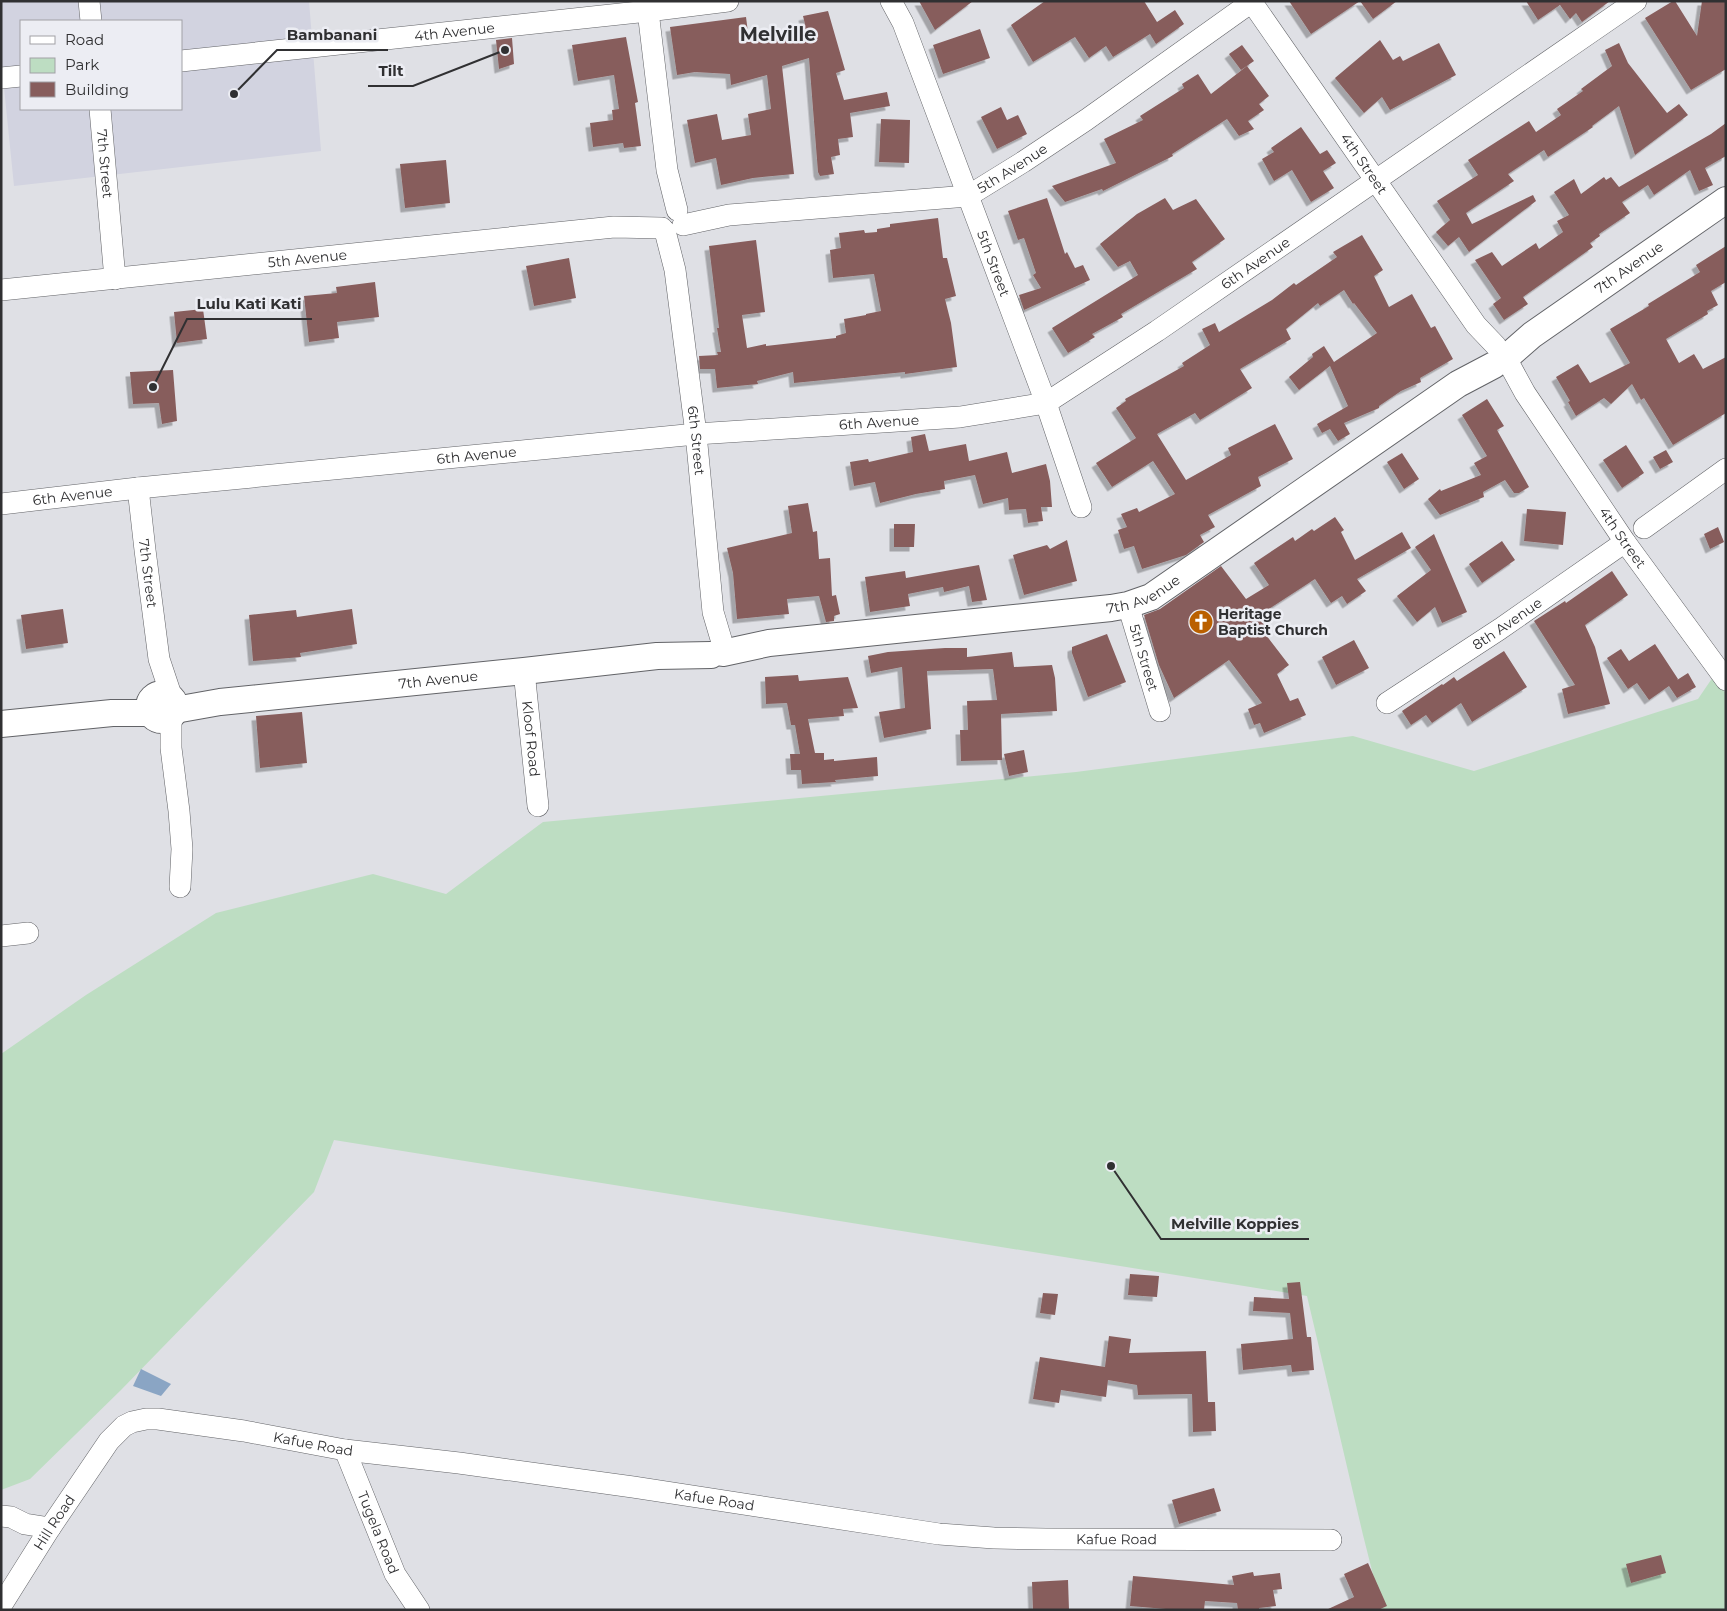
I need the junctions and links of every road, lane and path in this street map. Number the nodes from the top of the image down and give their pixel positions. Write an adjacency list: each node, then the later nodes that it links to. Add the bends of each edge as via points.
1 (89, 1): 8 (street)
2 (728, 1): 7 (street, 4th Avenue)
3 (891, 1): 9 (street, 5th Street)
4 (898, 1): 9 (street, 5th Street)
5 (1636, 1): 14 (street, 6th Avenue)
6 (1251, 2): 14 (street, 4th Street); 15 (street, 5th Avenue, via 1086,120)
7 (648, 11): 10 (street, 4th Avenue); 17 (street, 6th Street)
8 (91, 20)
9 (902, 23): 15 (street, 5th Street)
10 (182, 61)
11 (20, 76): 12 (street)
12 (1, 78)
13 (100, 110): 18 (street, 7th Street)
14 (1376, 181): 20 (street, 4th Street); 21 (street, 6th Avenue, via 1158,331)
15 (968, 196): 17 (street, 5th Avenue); 21 (street, 5th Street)
16 (1726, 200): 20 (street, 7th Avenue)
17 (671, 220): 18 (street, 5th Avenue); 22 (street, 6th Street)
18 (115, 279): 19 (street, 5th Avenue)
19 (1, 290)
20 (1498, 356): 28 (street, 4th Street); 29 (street, 7th Avenue, via 1186,574 1151,597)
21 (1046, 403): 22 (street, 6th Avenue, via 960,417); 26 (street, 5th Street)
22 (696, 434): 24 (street, 6th Avenue); 30 (street, 6th Street)
23 (1726, 469): 27 (street)
24 (138, 488): 25 (street, 6th Avenue); 34 (street, 7th Street)
25 (1, 504)
26 (1081, 507)
27 (1644, 528)
28 (1625, 542): 32 (street, 4th Street); 33 (street, 8th Avenue)
29 (1128, 605): 30 (street, 7th Avenue, via 769,643); 35 (street, 5th Street)
30 (716, 645): 31 (street, 7th Avenue, via 657,656)
31 (524, 671): 34 (street, 7th Avenue); 37 (street, Kloof Road)
32 (1726, 680)
33 (1387, 703)
34 (163, 707): 36 (street, 7th Avenue); 38 (street, 7th Street, via 179,811)
35 (1160, 711)
36 (1, 724)
37 (538, 806)
38 (180, 887)
39 (28, 933): 40 (street)
40 (1, 936)
41 (110, 1441): 42 (street, Kafue Road, via 132,1422 158,1419); 44 (street, Hill Road)
42 (345, 1450): 45 (street, Kafue Road, via 633,1487 939,1534 1020,1539); 47 (street, Tugela Road, via 395,1574)
43 (1, 1516): 44 (street)
44 (50, 1528): 46 (street, Hill Road)
45 (1331, 1540)
46 (1, 1606)
47 (419, 1610)

